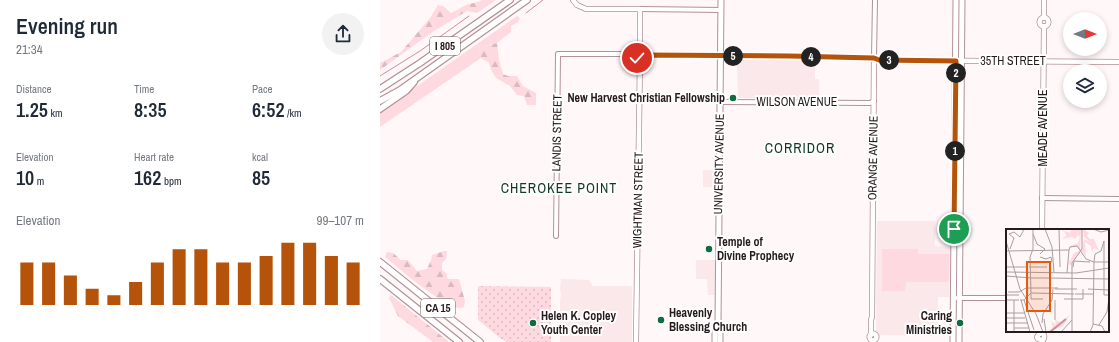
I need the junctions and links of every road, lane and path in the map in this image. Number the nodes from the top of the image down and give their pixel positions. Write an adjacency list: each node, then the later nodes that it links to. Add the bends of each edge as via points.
1 (510, 0): 19 (highway, I 805)
2 (527, 0): 18 (highway, I 805)
3 (573, 0): 9 (main road, via 577,5 586,8)
4 (721, 0): 10 (main road, UNIVERSITY AVENUE)
5 (875, 0): 14 (street, ORANGE AVENUE)
6 (956, 0): 15 (main road)
7 (962, 0): 15 (main road)
8 (1044, 0): 16 (main road, MEADE AVENUE, via 1044,18 1040,20 1044,26)
9 (640, 10): 10 (street); 12 (main road, WIGHTMAN STREET)
10 (721, 10): 13 (main road, UNIVERSITY AVENUE)
11 (558, 54): 12 (street, 35TH STREET); 27 (street, LANDIS STREET)
12 (639, 54): 13 (main road, 35TH STREET); 37 (main road, WIGHTMAN STREET)
13 (720, 55): 14 (main road, 35TH STREET); 22 (main road, UNIVERSITY AVENUE)
14 (874, 58): 15 (main road, 35TH STREET); 21 (main road, ORANGE AVENUE)
15 (959, 61): 16 (main road, 35TH STREET); 30 (main road); 31 (main road)
16 (1044, 61): 17 (main road, 35TH STREET); 24 (main road, MEADE AVENUE)
17 (1119, 62)
18 (419, 76): 20 (highway, I 805); 23 (highway, via 406,91)
19 (380, 89)
20 (380, 101)
21 (874, 101): 22 (street, WILSON AVENUE); 34 (main road, ORANGE AVENUE)
22 (720, 102): 33 (main road, UNIVERSITY AVENUE)
23 (380, 109)
24 (1042, 198): 25 (street); 26 (main road, MEADE AVENUE)
25 (1119, 199)
26 (1042, 229)
27 (556, 236)
28 (380, 261): 36 (highway, CA 15)
29 (380, 279): 35 (highway, CA 15)
30 (954, 298): 31 (street); 40 (main road)
31 (960, 298): 32 (street); 41 (main road)
32 (1006, 298)
33 (718, 328): 38 (main road, UNIVERSITY AVENUE, via 715,332); 39 (main road, UNIVERSITY AVENUE)
34 (872, 339)
35 (459, 342)
36 (480, 342)
37 (636, 342)
38 (716, 342)
39 (720, 342)
40 (953, 342)
41 (960, 342)

